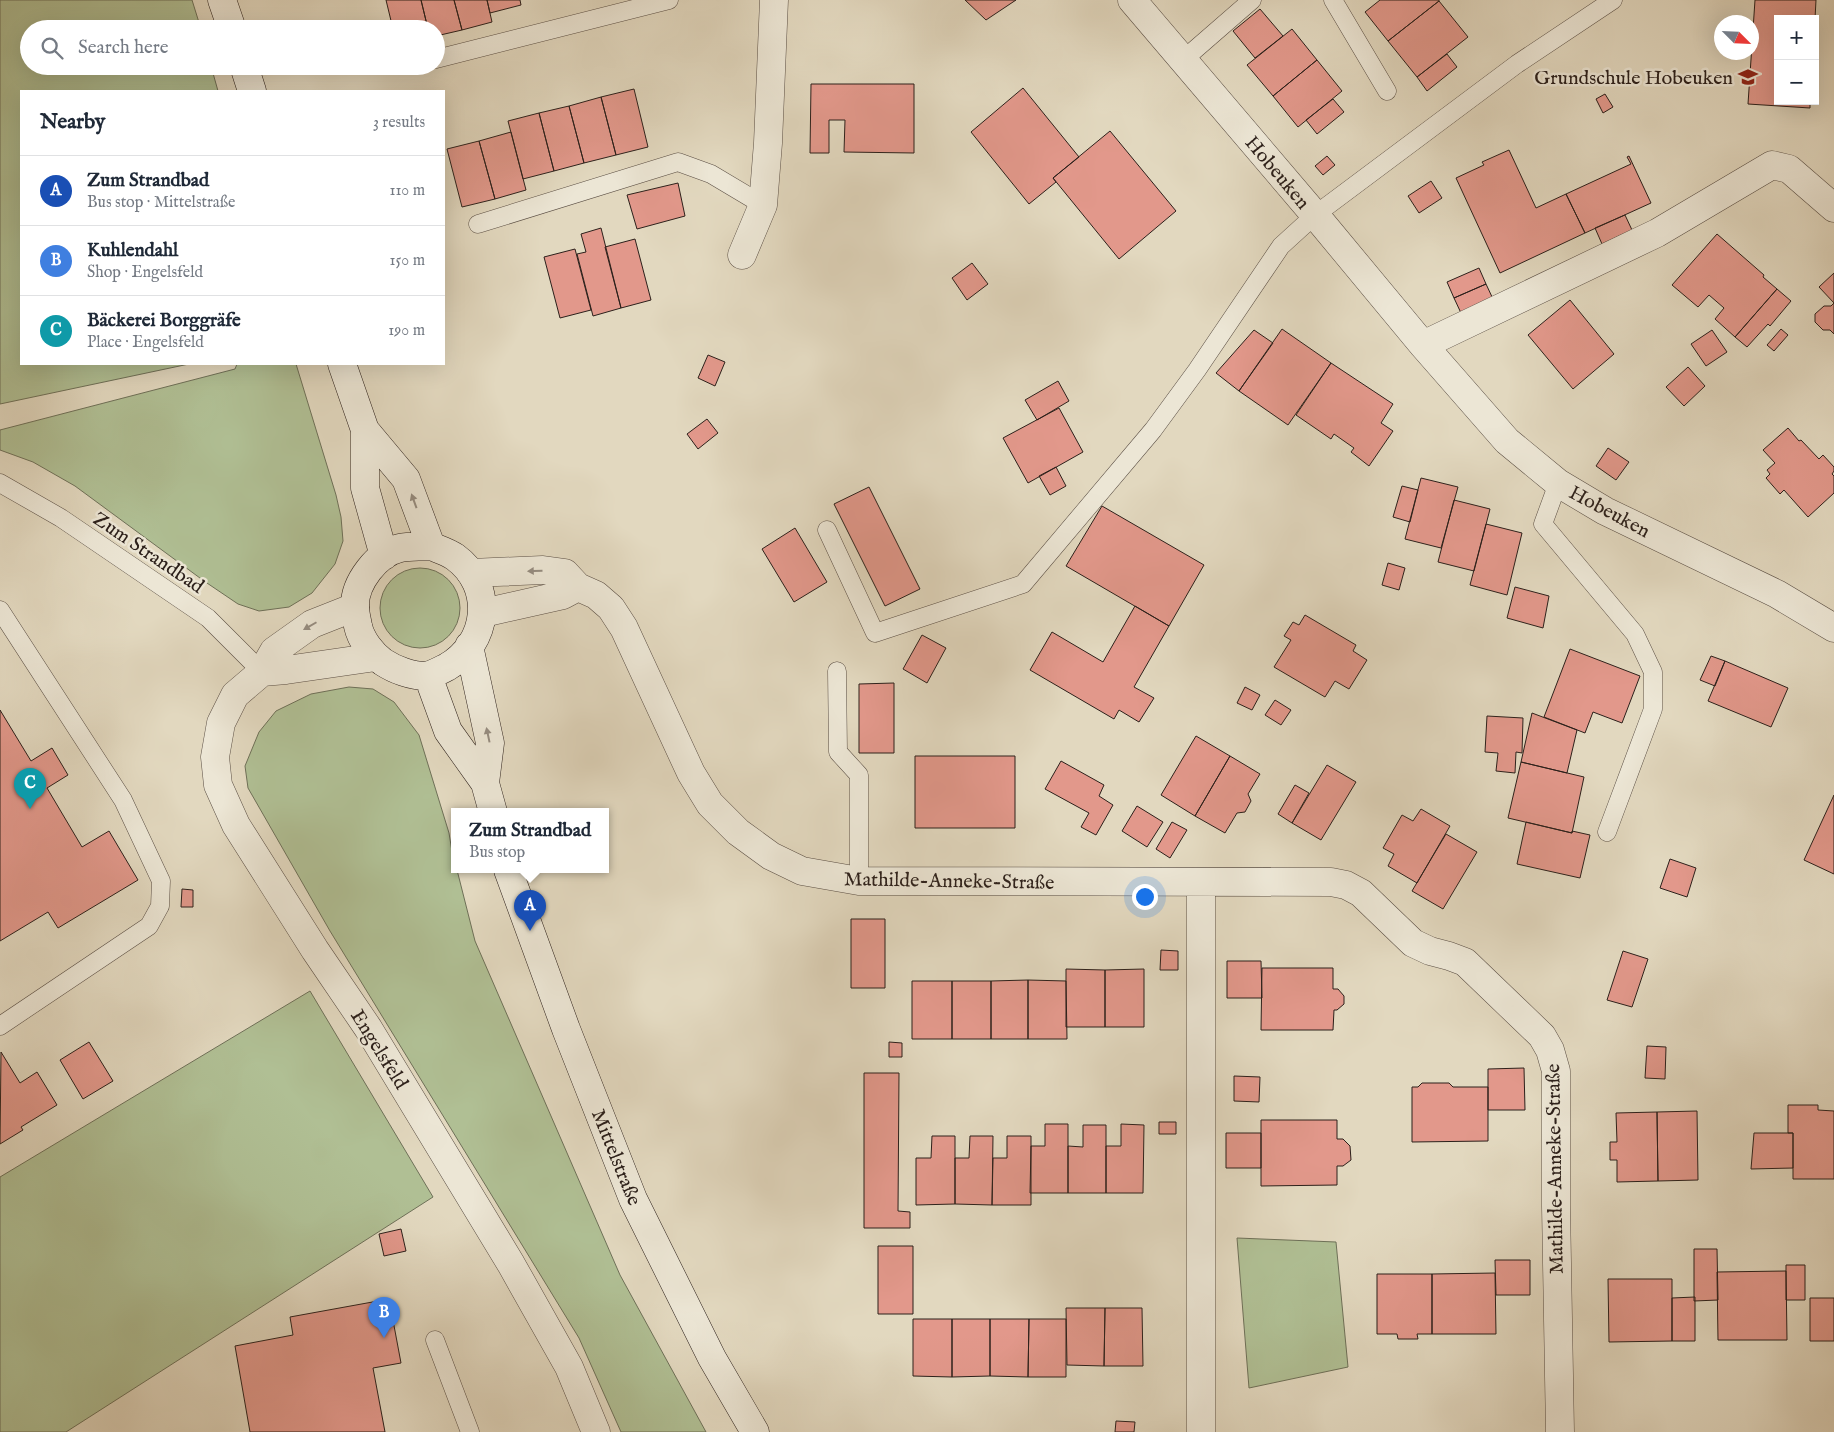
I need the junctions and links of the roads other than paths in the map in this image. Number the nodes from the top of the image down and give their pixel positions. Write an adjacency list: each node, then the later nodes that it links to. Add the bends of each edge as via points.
1 (222, 0): 8 (street)
2 (669, 0): 9 (lane)
3 (774, 0): 14 (street)
4 (1132, 0): 10 (street, Hobeuken)
5 (1252, 0): 10 (lane)
6 (1333, 0): 13 (lane)
7 (1613, 0): 16 (lane, via 1517,64)
8 (229, 20)
9 (445, 57)
10 (1183, 60): 16 (street, Hobeuken)
11 (247, 75): 12 (street)
12 (252, 90)
13 (1387, 91)
14 (764, 205): 17 (lane, via 711,174 678,162); 18 (street)
15 (1834, 208): 19 (street, via 1789,169 1772,165 1657,233)
16 (1315, 215): 19 (street, Hobeuken); 24 (lane, via 1281,246 1153,430 1023,584 875,633)
17 (478, 224)
18 (742, 255)
19 (1423, 346): 23 (street, Hobeuken, via 1507,441)
20 (342, 365): 21 (street)
21 (365, 430): 25 (street, one-way to 21, via 406,479); 26 (street, via 365,488)
22 (0, 483): 36 (lane, Zum Strandbad, via 61,518 208,618)
23 (1558, 483): 32 (street, Hobeuken, via 1605,511 1777,594); 40 (lane, via 1543,524 1634,634 1653,672 1653,709)
24 (827, 530)
25 (431, 546): 26 (street, via 400,548); 27 (street, via 454,556)
26 (384, 556): 29 (street, via 365,575)
27 (471, 573): 28 (street, Mathilde-Anneke-Straße, one-way to 27, via 565,573 543,570); 31 (street, via 482,598)
28 (578, 587): 31 (street, via 563,595); 42 (street, Mathilde-Anneke-Straße, via 596,595 611,608 624,628 691,773 710,804 738,832 771,856 802,871)
29 (355, 607): 34 (street, via 360,635); 36 (street, Engelsfeld, one-way to 36, via 312,624 274,651)
30 (0, 610): 44 (lane, via 123,800 161,881 160,906 149,926)
31 (483, 613): 33 (street, via 477,634)
32 (1834, 628)
33 (468, 646): 37 (street, via 459,659); 38 (street, one-way to 33, via 490,743)
34 (376, 657): 36 (street); 37 (street, via 391,668)
35 (837, 671): 42 (lane, via 838,752 859,775)
36 (262, 672): 47 (street, Engelsfeld, via 235,695 221,723 215,757 218,785 236,825 368,1028 511,1264 569,1367)
37 (428, 676): 38 (street, via 448,731)
38 (485, 783): 39 (street)
39 (492, 808)
40 (1607, 832)
41 (509, 873): 48 (street, Mittelstraße, via 633,1199 712,1358)
42 (859, 881): 43 (street, Mathilde-Anneke-Straße)
43 (1201, 882): 49 (street); 50 (street, Mathilde-Anneke-Straße, via 1330,882 1346,885 1361,893 1413,943 1465,962 1542,1036 1556,1071)
44 (0, 1026)
45 (435, 1340): 46 (lane)
46 (470, 1432)
47 (596, 1432)
48 (755, 1432)
49 (1201, 1432)
50 (1560, 1432)

